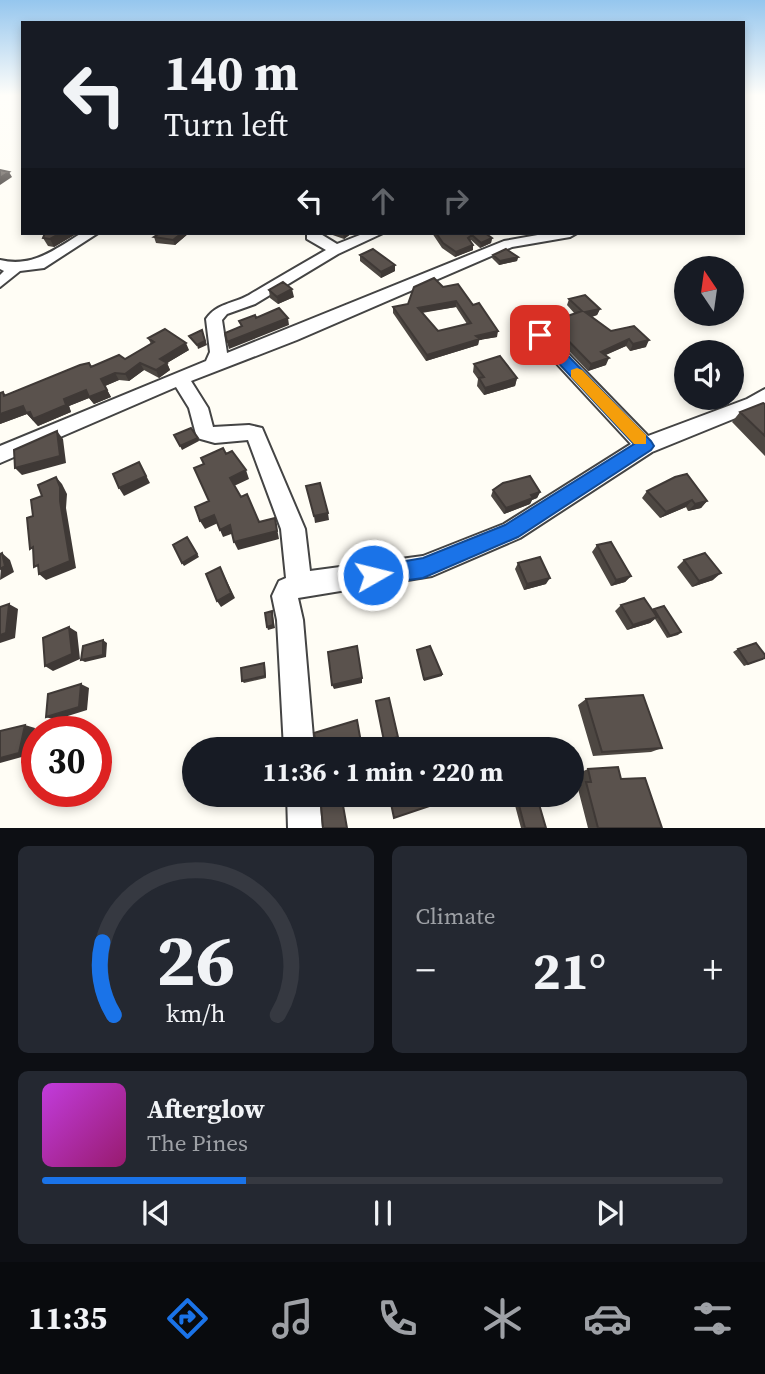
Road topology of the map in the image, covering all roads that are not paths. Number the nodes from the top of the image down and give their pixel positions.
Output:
1 (88, 235) edge
2 (313, 235) edge
3 (371, 235) edge
4 (498, 235) edge
5 (559, 235) edge
6 (509, 244) junction
7 (333, 251) junction
8 (7, 266) edge
9 (0, 283) edge
10 (540, 335) dead end
11 (212, 365) junction
12 (181, 380) junction
13 (765, 397) edge
14 (645, 446) junction
15 (0, 455) edge
16 (299, 585) junction
17 (298, 737) edge
18 (304, 807) edge
19 (305, 828) edge

1 - 8 street
2 - 7 street
3 - 7 street
4 - 6 street
5 - 6 street
6 - 11 street
7 - 11 street
8 - 9 street
10 - 14 street
11 - 12 street
12 - 15 street
12 - 16 street
13 - 14 street
14 - 16 street
16 - 17 street
18 - 19 street

